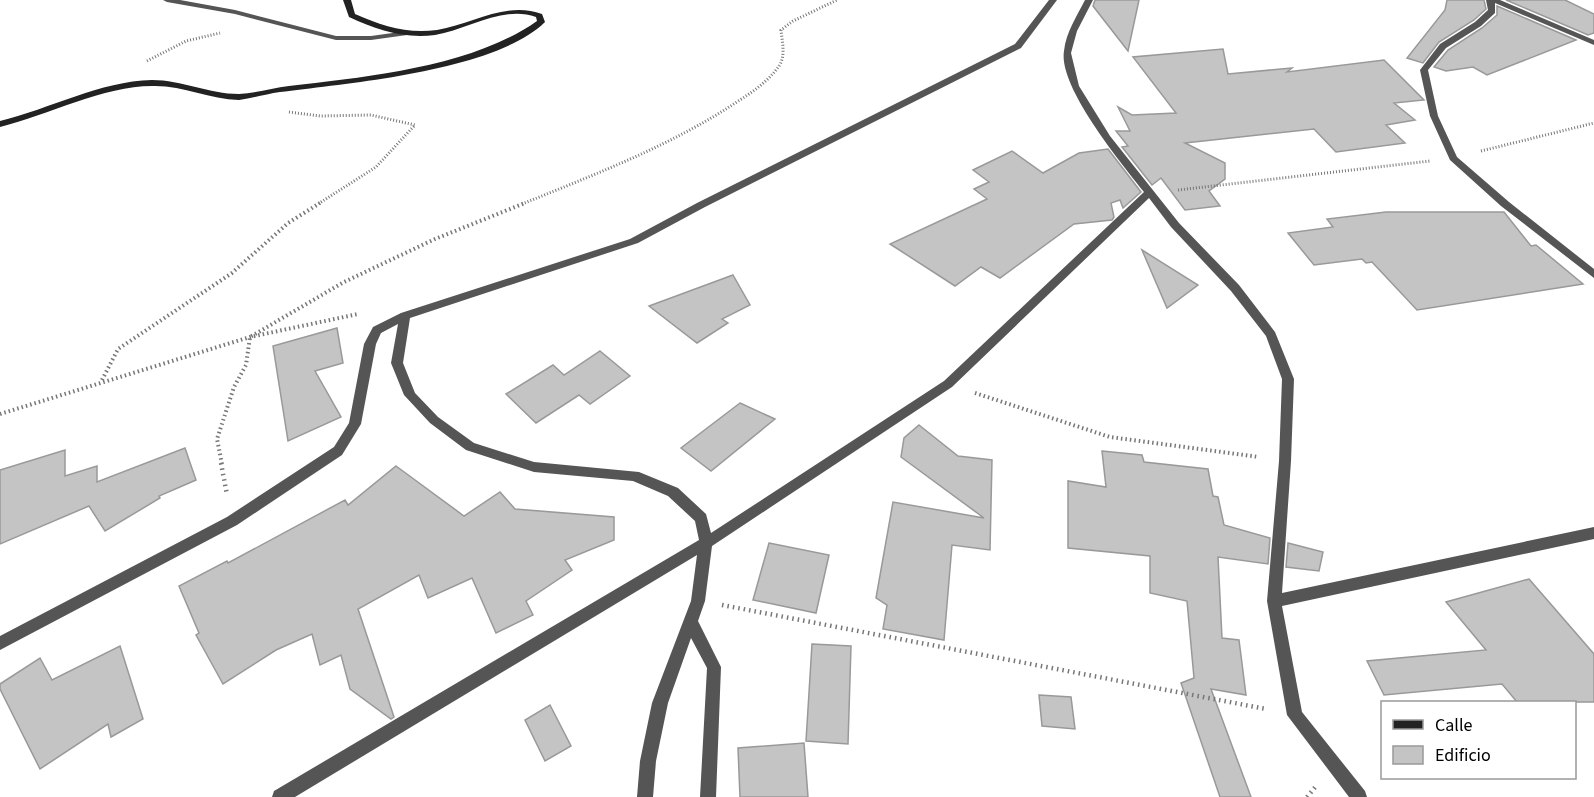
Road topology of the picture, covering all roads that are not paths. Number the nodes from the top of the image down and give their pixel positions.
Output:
1 (167, 0) edge
2 (347, 0) edge
3 (1053, 0) edge
4 (1089, 0) edge
5 (1491, 0) edge
6 (407, 33) junction
7 (1594, 43) edge
8 (0, 124) edge
9 (1149, 193) junction
10 (1594, 274) edge
11 (405, 316) junction
12 (1594, 533) edge
13 (706, 543) junction
14 (1274, 601) junction
15 (690, 621) junction
16 (0, 643) edge
17 (280, 797) edge
18 (645, 797) edge
19 (708, 797) edge
20 (1359, 797) edge

1 - 6 street
2 - 6 main road
3 - 11 street
4 - 9 street
5 - 7 street
5 - 10 street
6 - 8 main road
9 - 13 street
9 - 14 street
11 - 13 street
11 - 16 street
12 - 14 street
13 - 15 street
13 - 17 street
14 - 20 street
15 - 18 street
15 - 19 street

